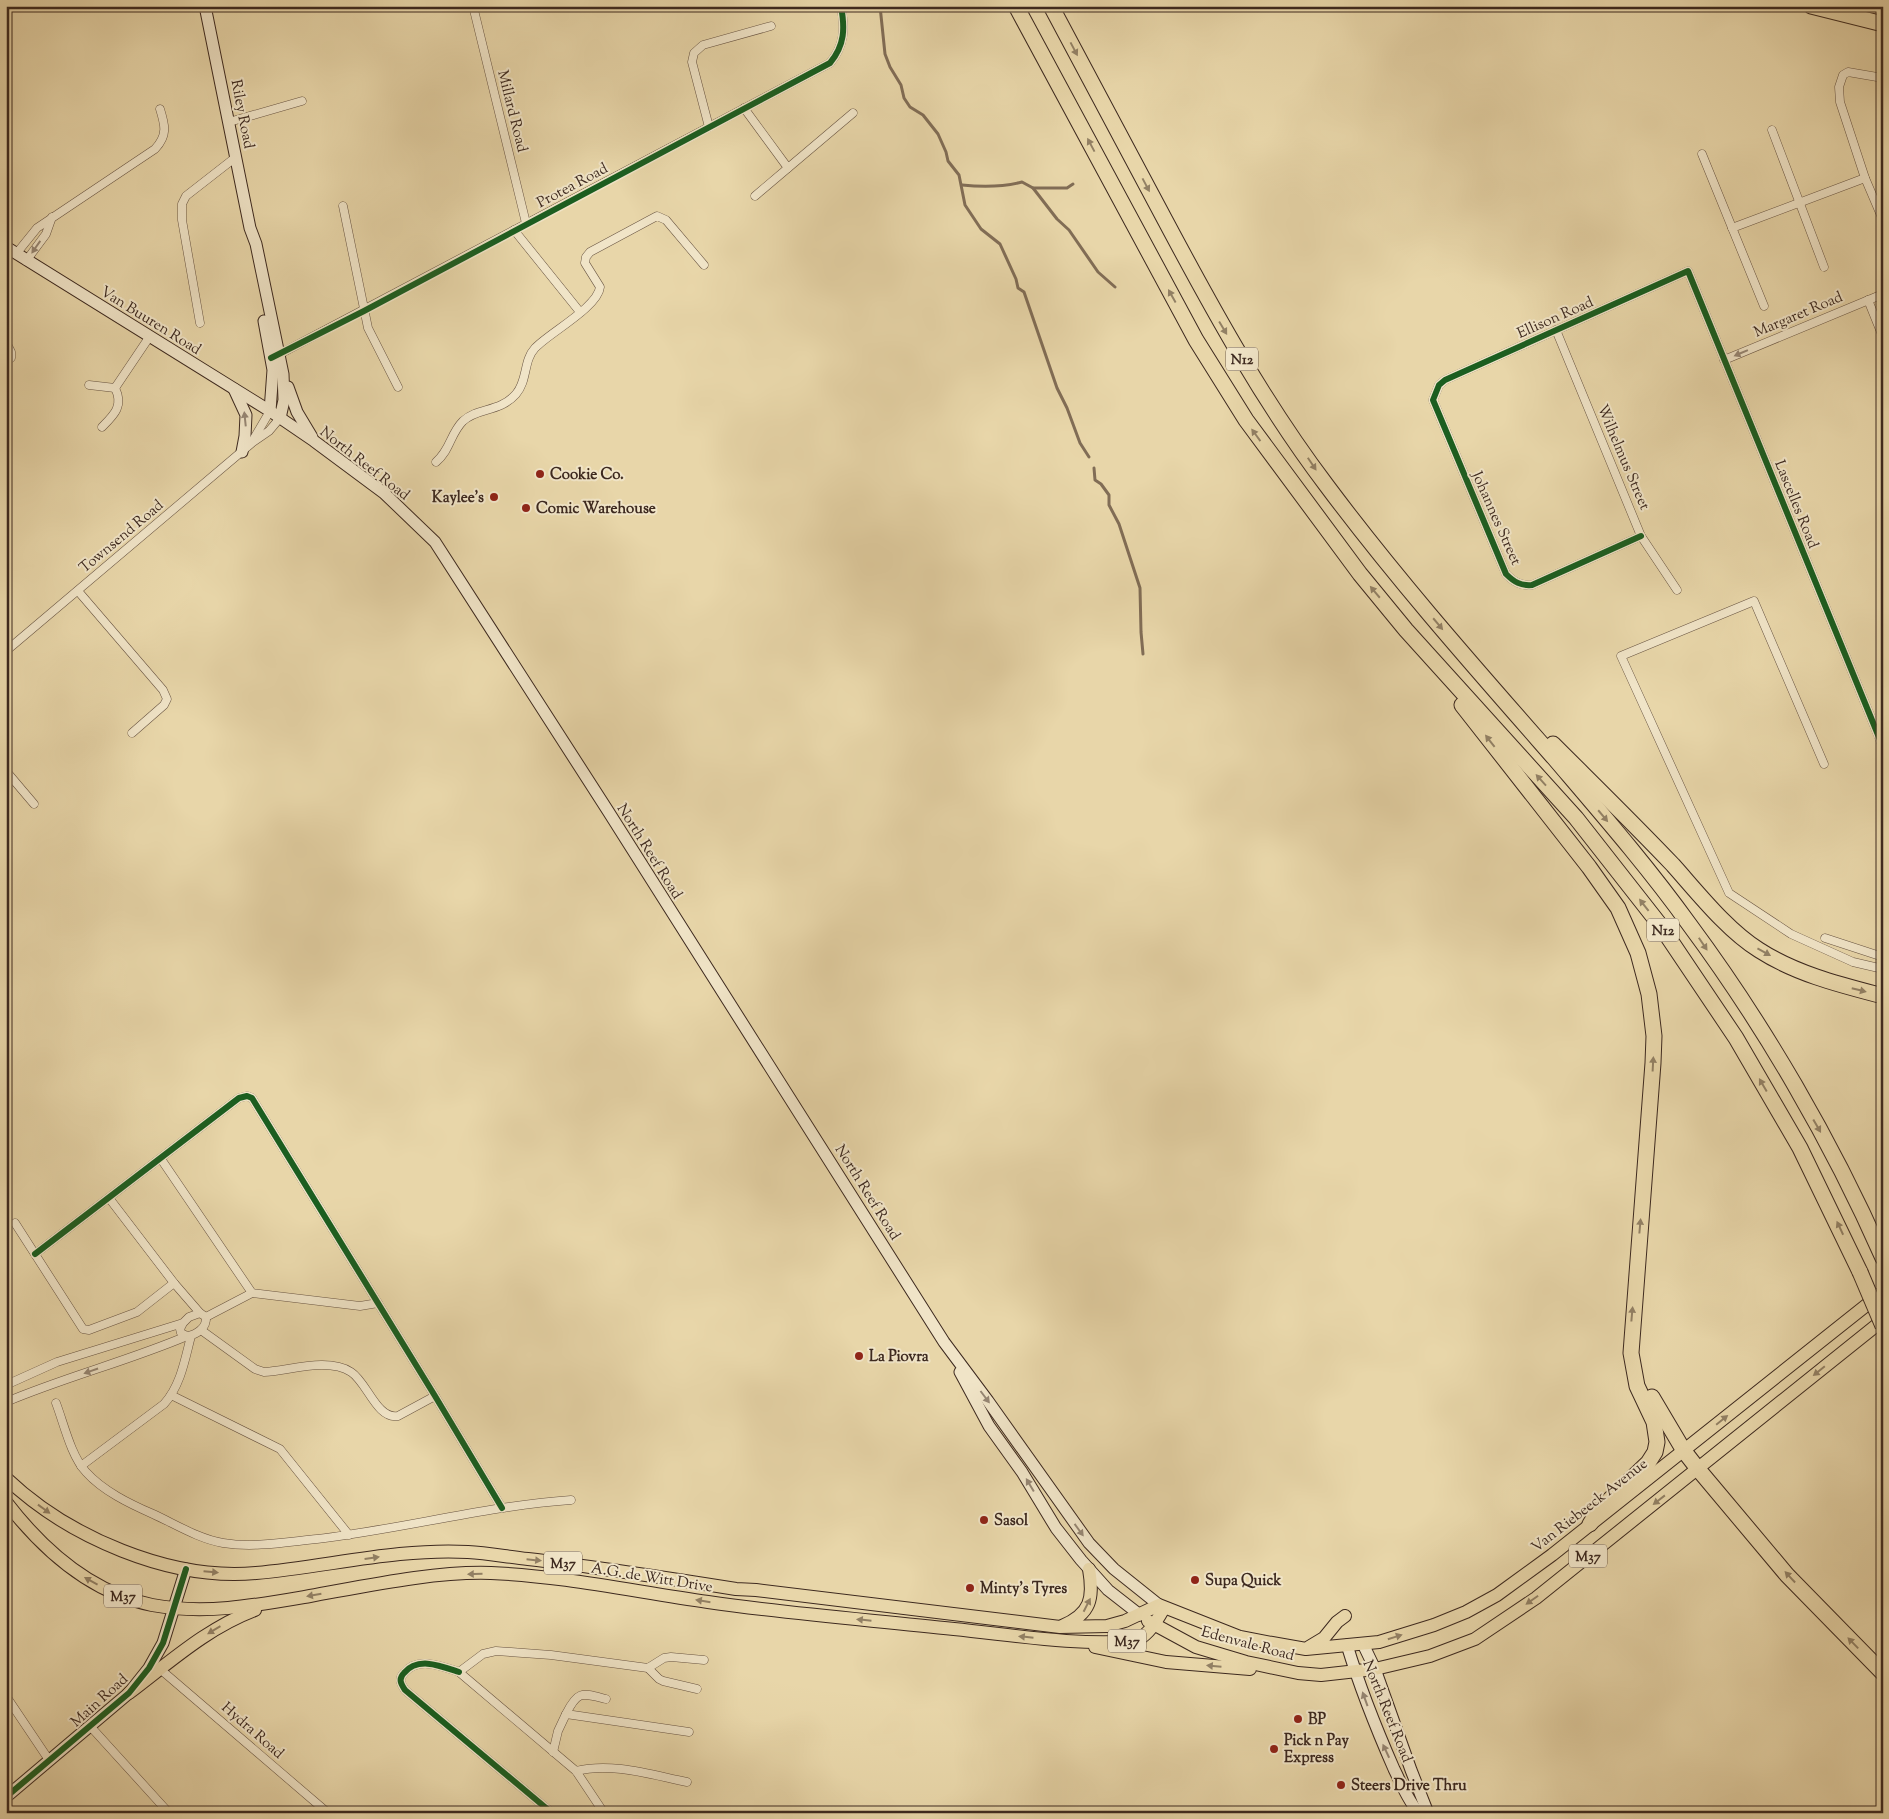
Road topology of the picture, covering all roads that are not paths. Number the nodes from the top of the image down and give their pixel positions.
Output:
1 (205, 6) edge
2 (472, 6) edge
3 (841, 6) edge
4 (1016, 6) edge
5 (1051, 6) edge
6 (1811, 6) edge
7 (1883, 24) edge
8 (771, 26) dead end
9 (1883, 78) edge
10 (302, 101) dead end
11 (160, 108) dead end
12 (744, 108) junction
13 (853, 113) dead end
14 (229, 122) junction
15 (709, 126) junction
16 (1772, 130) dead end
17 (1702, 154) dead end
18 (236, 157) junction
19 (788, 168) junction
20 (1865, 178) junction
21 (755, 196) dead end
22 (1798, 202) junction
23 (343, 206) dead end
24 (52, 217) junction
25 (1883, 220) edge
26 (526, 223) junction
27 (1732, 228) junction
28 (514, 230) junction
29 (11, 251) edge
30 (26, 261) junction
31 (704, 265) dead end
32 (1824, 268) dead end
33 (1688, 271) joint
34 (1883, 294) edge
35 (1868, 300) junction
36 (1764, 306) dead end
37 (364, 311) junction
38 (580, 312) junction
39 (200, 323) dead end
40 (1556, 330) junction
41 (150, 336) junction
42 (1883, 337) edge
43 (6, 342) edge
44 (275, 357) junction
45 (1724, 360) junction
46 (6, 362) edge
47 (282, 374) junction
48 (89, 386) dead end
49 (398, 387) dead end
50 (115, 388) junction
51 (234, 389) junction
52 (1436, 390) joint
53 (270, 410) junction
54 (280, 418) junction
55 (102, 427) dead end
56 (314, 441) junction
57 (252, 442) junction
58 (242, 452) junction
59 (436, 462) dead end
60 (1641, 536) junction
61 (1677, 590) dead end
62 (78, 591) junction
63 (1406, 630) junction
64 (1457, 646) junction
65 (6, 651) edge
66 (132, 733) dead end
67 (1883, 747) edge
68 (1824, 764) dead end
69 (6, 771) edge
70 (34, 804) dead end
71 (1825, 938) dead end
72 (1883, 957) edge
73 (1883, 970) edge
74 (1883, 996) edge
75 (160, 1159) junction
76 (109, 1198) junction
77 (15, 1223) dead end
78 (36, 1254) junction
79 (1882, 1255) edge
80 (174, 1282) junction
81 (1883, 1292) edge
82 (252, 1293) junction
83 (378, 1303) junction
84 (203, 1315) junction
85 (1883, 1320) edge
86 (183, 1324) junction
87 (1883, 1326) edge
88 (201, 1330) junction
89 (189, 1336) junction
90 (131, 1339) junction
91 (946, 1344) junction
92 (1630, 1353) junction
93 (137, 1355) junction
94 (6, 1385) edge
95 (171, 1396) junction
96 (435, 1396) junction
97 (6, 1402) edge
98 (56, 1403) dead end
99 (1684, 1451) junction
100 (81, 1466) junction
101 (1698, 1469) junction
102 (6, 1478) edge
103 (571, 1500) dead end
104 (6, 1502) edge
105 (502, 1508) junction
106 (1590, 1524) junction
107 (349, 1535) junction
108 (556, 1562) junction
109 (599, 1567) junction
110 (186, 1569) junction
111 (1089, 1569) junction
112 (556, 1579) junction
113 (598, 1585) junction
114 (274, 1603) junction
115 (1161, 1606) junction
116 (173, 1608) junction
117 (932, 1612) junction
118 (1140, 1615) junction
119 (1345, 1616) dead end
120 (930, 1626) junction
121 (1154, 1626) junction
122 (1060, 1627) junction
123 (1074, 1642) junction
124 (1272, 1644) joint
125 (1363, 1644) junction
126 (1347, 1645) junction
127 (1306, 1648) junction
128 (704, 1660) dead end
129 (648, 1668) junction
130 (160, 1669) junction
131 (1375, 1669) junction
132 (459, 1672) junction
133 (1355, 1672) junction
134 (1298, 1673) junction
135 (1883, 1673) edge
136 (697, 1689) dead end
137 (129, 1692) junction
138 (6, 1696) edge
139 (606, 1699) dead end
140 (566, 1714) junction
141 (90, 1726) junction
142 (689, 1732) dead end
143 (553, 1752) junction
144 (49, 1760) junction
145 (576, 1771) junction
146 (687, 1782) dead end
147 (6, 1797) edge
148 (169, 1813) edge
149 (328, 1813) edge
150 (552, 1813) edge
151 (604, 1813) edge
152 (1419, 1813) edge
153 (1428, 1813) edge

1 - 14 main road, Riley Road
2 - 26 street, Millard Road
3 - 12 street, Protea Road
63 -> 4 highway, N12
5 -> 64 highway, N12
6 - 7 highway
8 - 15 street
9 - 20 street
10 - 14 street
11 - 24 street
12 - 15 street, Protea Road
12 - 19 street
13 - 19 street
14 - 18 main road, Riley Road
15 - 26 street, Protea Road
16 - 22 street
17 - 27 street
18 - 39 street
18 - 44 main road, Riley Road
19 - 21 street
20 - 22 street
20 - 25 street
22 - 27 street
22 - 32 street
23 - 37 street
24 - 29 street
24 -> 30 street
26 - 28 street, Protea Road
27 - 36 street
28 - 37 street, Protea Road
28 - 38 street
29 - 30 main road, Van Buuren Road
30 - 41 main road, Van Buuren Road
31 - 38 street
33 - 40 street, Ellison Road
33 - 45 street, Lascelles Road
34 - 35 street, Margaret Road
35 - 42 street
35 -> 45 street, Margaret Road
37 - 44 street, Protea Road
37 - 49 street
38 - 59 street
40 - 52 street, Ellison Road
40 - 60 street, Wilhelmus Street
41 - 50 street
41 - 51 main road, Van Buuren Road
43 - 46 street
44 - 47 main road, Riley Road
44 - 53 main road, Riley Road
45 - 67 street, Lascelles Road
47 - 54 main road, Riley Road
47 - 56 main road
48 - 50 street
50 - 55 street
51 - 53 main road, Van Buuren Road
58 -> 51 main road
52 - 60 street, Johannes Street
53 - 54 main road, Van Buuren Road
53 - 57 street, Townsend Road
54 - 56 main road, North Reef Road
54 - 57 street, Townsend Road
56 - 91 main road, North Reef Road
57 - 58 street, Townsend Road
58 - 62 street, Townsend Road
60 - 61 street, Wilhelmus Street
62 - 65 street, Townsend Road
62 - 66 street
87 -> 63 highway, N12, bridge
92 -> 63 highway
64 -> 74 highway
64 -> 79 highway, N12
68 - 73 street
69 - 70 street
71 - 72 street
75 - 76 street
75 - 82 street
75 - 83 street
76 - 78 street
76 - 80 street
77 - 78 street
78 - 80 street
80 - 84 street
99 -> 81 main road, Van Riebeeck Avenue / M37
82 - 83 street
82 - 84 street
83 - 96 street
84 - 86 street
84 - 88 street
85 -> 101 main road, M37
86 - 89 street
86 - 90 street
88 - 89 street
88 - 96 street
89 - 93 street
89 - 95 street
90 - 93 street
90 - 94 street
111 -> 91 main road, North Reef Road
91 -> 115 main road, North Reef Road
92 - 99 highway
92 - 106 highway
93 -> 97 street
95 - 100 street
95 - 107 street
96 - 105 street
98 - 100 street
99 - 101 highway
99 - 106 main road, Van Riebeeck Avenue / M37
100 - 107 street
101 -> 131 main road, M37
135 -> 101 highway
102 -> 110 main road, A.G. de Witt Drive / M37
103 - 105 street
116 -> 104 main road, A.G. de Witt Drive / M37
105 - 107 street
125 -> 106 main road, Van Riebeeck Avenue / M37
108 - 109 main road, A.G. de Witt Drive / M37
110 -> 108 main road, A.G. de Witt Drive / M37
108 - 112 main road
109 - 113 main road
109 - 117 main road, A.G. de Witt Drive / M37
110 - 116 main road, Main Road
111 - 118 main road, North Reef Road
122 -> 111 main road
112 - 113 main road, A.G. de Witt Drive / M37
112 -> 114 main road, A.G. de Witt Drive / M37
120 -> 113 main road, A.G. de Witt Drive / M37
114 - 116 main road, A.G. de Witt Drive / M37
114 -> 130 main road
115 - 118 main road, A.G. de Witt Drive / M37
115 - 121 main road, A.G. de Witt Drive / M37
115 - 124 main road, Edenvale Road / M37
116 - 137 main road, Main Road
117 - 120 main road
117 - 122 main road, A.G. de Witt Drive / M37
118 - 121 main road, Edenvale Road / M37
118 - 122 main road, A.G. de Witt Drive / M37
119 - 127 main road
123 -> 120 main road, A.G. de Witt Drive / M37
121 - 123 main road, A.G. de Witt Drive / M37
121 - 134 main road, Edenvale Road / M37
134 -> 123 main road
124 - 127 main road, Van Riebeeck Avenue / M37
125 - 126 main road, Van Riebeeck Avenue / M37
125 - 131 main road, North Reef Road
126 - 127 main road, Van Riebeeck Avenue / M37
126 - 133 main road, North Reef Road
128 - 129 street
129 - 132 street
129 - 136 street
130 - 137 main road
130 - 149 street, Hydra Road
131 - 133 main road, M37
131 - 153 main road, North Reef Road
132 - 143 street
132 - 150 street
133 - 134 main road, Edenvale Road / M37
152 -> 133 main road, North Reef Road
137 - 141 main road, Main Road
138 - 144 street
139 - 140 street
140 - 142 street
140 - 143 street
141 - 144 main road, Main Road
141 - 148 street
143 - 145 street
144 - 147 main road, Main Road
145 - 146 street
145 - 151 street

